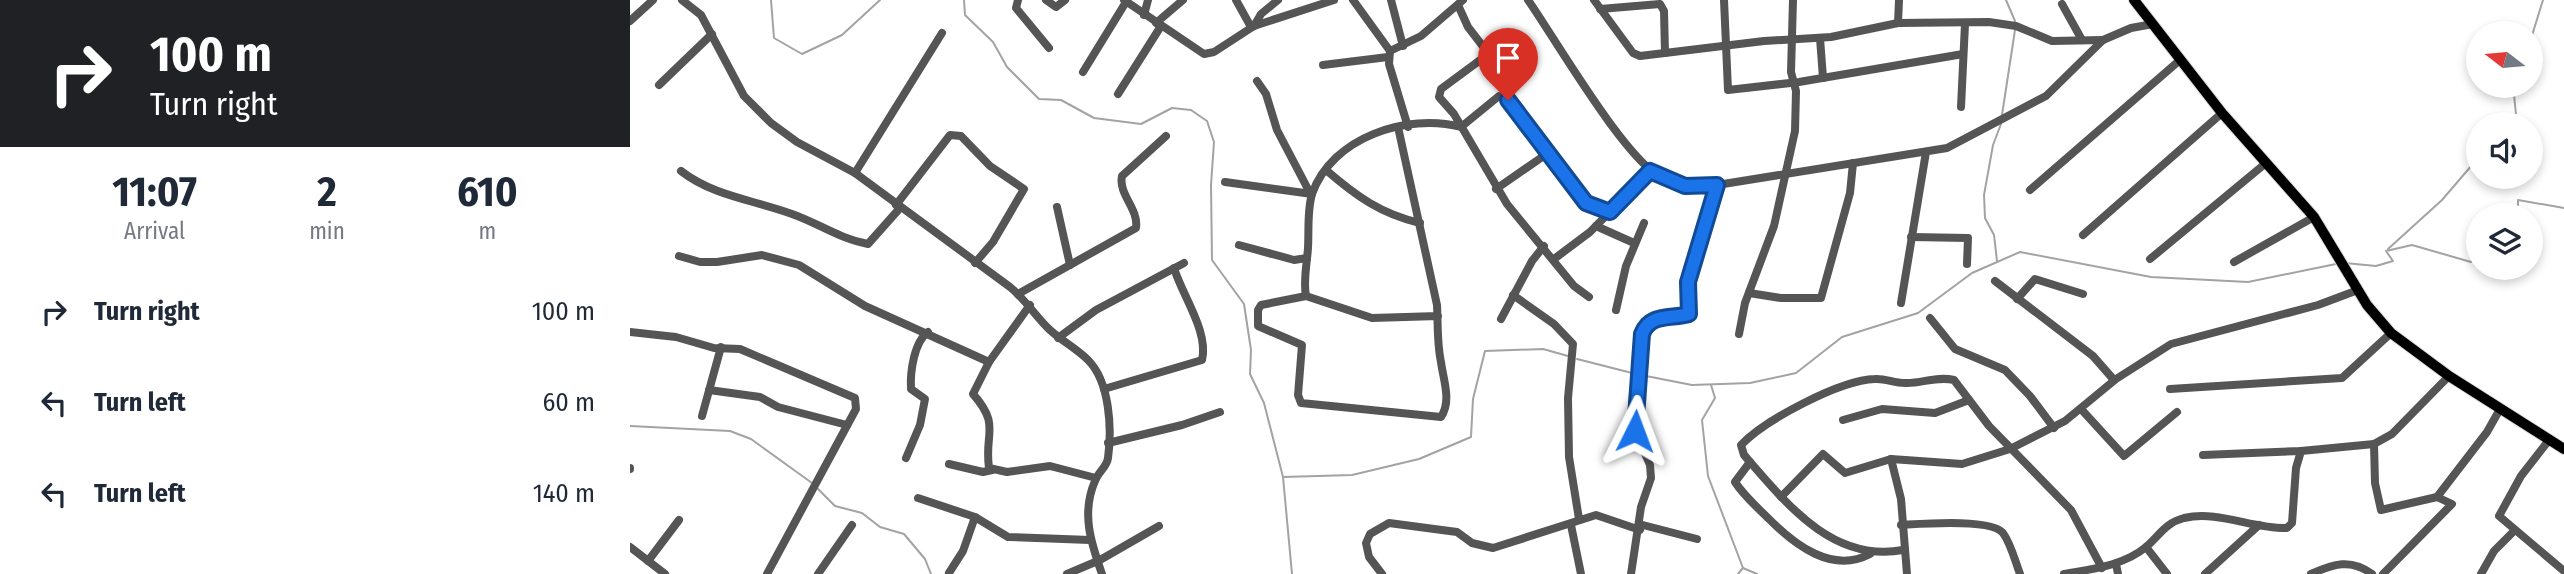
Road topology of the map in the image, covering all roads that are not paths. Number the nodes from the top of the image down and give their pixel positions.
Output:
1 (653, 0) edge
2 (682, 0) edge
3 (1018, 0) edge
4 (1046, 0) edge
5 (1065, 0) edge
6 (1148, 0) edge
7 (1183, 0) edge
8 (1236, 0) edge
9 (1278, 0) edge
10 (1334, 0) edge
11 (1353, 0) edge
12 (1391, 0) edge
13 (1528, 0) edge
14 (1594, 0) edge
15 (1724, 0) edge
16 (1793, 0) edge
17 (1899, 0) edge
18 (2134, 0) edge
19 (1125, 1) edge
20 (1460, 2) edge
21 (2062, 4) dead end
22 (1600, 9) junction
23 (1144, 15) junction
24 (630, 21) edge
25 (1898, 23) junction
26 (1965, 24) junction
27 (2153, 24) junction
28 (1158, 25) junction
29 (1253, 27) junction
30 (942, 33) dead end
31 (712, 34) junction
32 (1819, 38) junction
33 (1792, 39) junction
34 (2082, 40) junction
35 (2102, 40) junction
36 (1404, 46) junction
37 (1049, 48) dead end
38 (1725, 48) junction
39 (1665, 52) junction
40 (1389, 54) junction
41 (1963, 54) junction
42 (1488, 55) junction
43 (2180, 60) junction
44 (1323, 65) dead end
45 (1083, 72) dead end
46 (1505, 75) dead end
47 (1823, 78) junction
48 (1257, 81) dead end
49 (1793, 83) junction
50 (659, 85) dead end
51 (1118, 94) dead end
52 (1961, 107) dead end
53 (2222, 114) junction
54 (1403, 127) junction
55 (1461, 127) junction
56 (1166, 136) dead end
57 (1926, 152) junction
58 (1548, 153) junction
59 (1853, 163) junction
60 (2266, 163) junction
61 (1326, 170) junction
62 (1650, 171) junction
63 (1787, 171) junction
64 (681, 172) dead end
65 (855, 173) junction
66 (1225, 182) dead end
67 (1717, 185) junction
68 (1496, 189) junction
69 (2030, 190) dead end
70 (1311, 194) junction
71 (898, 206) junction
72 (1057, 207) dead end
73 (1610, 212) junction
74 (2314, 216) junction
75 (1420, 223) junction
76 (1644, 223) dead end
77 (1595, 226) junction
78 (2083, 235) dead end
79 (1911, 237) junction
80 (1634, 243) junction
81 (1239, 245) dead end
82 (1544, 246) junction
83 (679, 256) dead end
84 (1307, 258) junction
85 (2150, 258) dead end
86 (1554, 259) junction
87 (2234, 262) dead end
88 (975, 263) junction
89 (1184, 263) dead end
90 (1967, 264) dead end
91 (1070, 265) junction
92 (1174, 268) junction
93 (1995, 281) dead end
94 (2358, 289) junction
95 (1749, 293) junction
96 (1018, 294) junction
97 (2083, 294) dead end
98 (1513, 295) junction
99 (1306, 296) junction
100 (1589, 298) dead end
101 (2017, 299) junction
102 (1901, 303) dead end
103 (1030, 305) junction
104 (1616, 310) dead end
105 (1438, 316) junction
106 (1930, 318) dead end
107 (1500, 319) dead end
108 (630, 332) edge
109 (928, 332) junction
110 (1739, 334) dead end
111 (2391, 334) junction
112 (1058, 338) junction
113 (722, 347) junction
114 (989, 362) junction
115 (2449, 376) junction
116 (2115, 380) junction
117 (2170, 389) dead end
118 (709, 390) junction
119 (1104, 390) junction
120 (1969, 400) junction
121 (2081, 409) junction
122 (2500, 409) junction
123 (1220, 412) dead end
124 (2177, 412) dead end
125 (702, 416) dead end
126 (1843, 420) dead end
127 (847, 425) junction
128 (2054, 428) junction
129 (2549, 440) junction
130 (1108, 443) junction
131 (2374, 444) junction
132 (2010, 449) junction
133 (2564, 449) edge
134 (2301, 451) junction
135 (2203, 455) dead end
136 (906, 458) dead end
137 (1891, 459) junction
138 (1750, 462) junction
139 (949, 464) dead end
140 (992, 470) junction
141 (1096, 478) junction
142 (1781, 497) junction
143 (2437, 497) junction
144 (918, 498) dead end
145 (975, 517) junction
146 (679, 520) dead end
147 (1575, 522) junction
148 (852, 525) dead end
149 (1901, 525) junction
150 (2259, 525) junction
151 (1158, 526) dead end
152 (1640, 527) junction
153 (2515, 530) junction
154 (1697, 539) dead end
155 (1090, 540) junction
156 (630, 547) edge
157 (2146, 547) junction
158 (1903, 550) junction
159 (1870, 554) junction
160 (1098, 560) junction
161 (648, 561) junction
162 (2116, 564) junction
163 (2102, 568) junction
164 (2564, 571) edge
165 (949, 573) edge
166 (665, 574) edge
167 (767, 574) edge
168 (818, 574) edge
169 (1068, 574) edge
170 (1102, 574) edge
171 (1382, 574) edge
172 (1581, 574) edge
173 (1631, 574) edge
174 (1907, 574) edge
175 (2020, 574) edge
176 (2064, 574) edge
177 (2118, 574) edge
178 (2167, 574) edge
179 (2205, 574) edge
180 (2311, 574) edge
181 (2372, 574) edge
182 (2384, 574) edge
183 (2481, 574) edge

1 - 24 street
2 - 31 street
3 - 37 street
4 - 5 street
6 - 23 street
7 - 28 street
8 - 29 street
9 - 29 street
10 - 29 street
11 - 40 street
12 - 36 street
13 - 62 street
14 - 22 street
15 - 38 street
16 - 33 street
17 - 25 street
18 - 27 main road
19 - 23 street
19 - 45 street
20 - 36 street
20 - 42 street
21 - 34 street
22 - 39 street
22 - 39 street
23 - 28 street
25 - 26 street
25 - 32 street
26 - 34 street
26 - 41 street
27 - 35 street
27 - 43 main road
28 - 29 street
28 - 51 street
30 - 65 street
31 - 50 street
31 - 65 street
32 - 33 street
32 - 47 street
33 - 38 street
33 - 49 street
34 - 35 street
35 - 57 street
36 - 40 street
38 - 39 street
38 - 49 street
40 - 44 street
40 - 54 street
41 - 47 street
41 - 52 street
42 - 46 street
42 - 55 street
43 - 53 main road
43 - 69 street
47 - 49 street
48 - 70 street
49 - 63 street
53 - 60 main road
53 - 78 street
54 - 55 street
54 - 61 street
54 - 75 street
55 - 58 street
55 - 68 street
56 - 91 street
57 - 59 street
57 - 79 street
58 - 68 street
58 - 73 street
59 - 63 street
59 - 95 street
60 - 74 main road
60 - 85 street
61 - 70 street
61 - 75 street
62 - 67 street
62 - 73 street
63 - 67 street
63 - 95 street
64 - 71 street
65 - 71 street
66 - 70 street
67 - 152 street
68 - 82 street
70 - 84 street
71 - 88 street
71 - 88 street
72 - 91 street
73 - 77 street
74 - 87 street
74 - 94 main road
75 - 105 street
76 - 80 street
77 - 80 street
77 - 86 street
79 - 90 street
79 - 102 street
80 - 104 street
81 - 84 street
82 - 86 street
82 - 98 street
83 - 109 street
84 - 99 street
86 - 100 street
88 - 96 street
89 - 92 street
91 - 96 street
92 - 112 street
92 - 119 street
93 - 101 street
94 - 111 main road
94 - 116 street
95 - 110 street
96 - 103 street
97 - 101 street
98 - 107 street
98 - 147 street
99 - 105 street
99 - 105 street
101 - 116 street
103 - 112 street
103 - 114 street
106 - 128 street
108 - 113 street
109 - 114 street
109 - 136 street
111 - 115 main road
111 - 117 street
112 - 119 street
113 - 118 street
113 - 127 street
114 - 140 street
115 - 122 main road
115 - 131 street
116 - 121 street
118 - 125 street
118 - 127 street
119 - 130 street
120 - 126 street
120 - 132 street
120 - 138 street
121 - 124 street
121 - 128 street
122 - 129 main road
122 - 143 street
123 - 130 street
127 - 167 street
128 - 132 street
129 - 133 main road
129 - 153 street
130 - 141 street
131 - 134 street
131 - 143 street
132 - 137 street
132 - 163 street
134 - 135 street
134 - 150 street
137 - 142 street
137 - 149 street
138 - 142 street
138 - 159 street
139 - 140 street
140 - 141 street
141 - 155 street
142 - 159 street
143 - 182 street
144 - 145 street
145 - 155 street
145 - 165 street
146 - 161 street
147 - 152 street
147 - 171 street
147 - 172 street
148 - 168 street
149 - 158 street
149 - 175 street
150 - 157 street
150 - 179 street
151 - 160 street
152 - 154 street
152 - 173 street
153 - 164 street
153 - 183 street
155 - 160 street
156 - 161 street
157 - 162 street
157 - 178 street
158 - 159 street
158 - 174 street
160 - 169 street
160 - 170 street
161 - 166 street
162 - 163 street
162 - 177 street
163 - 176 street
180 - 181 street

